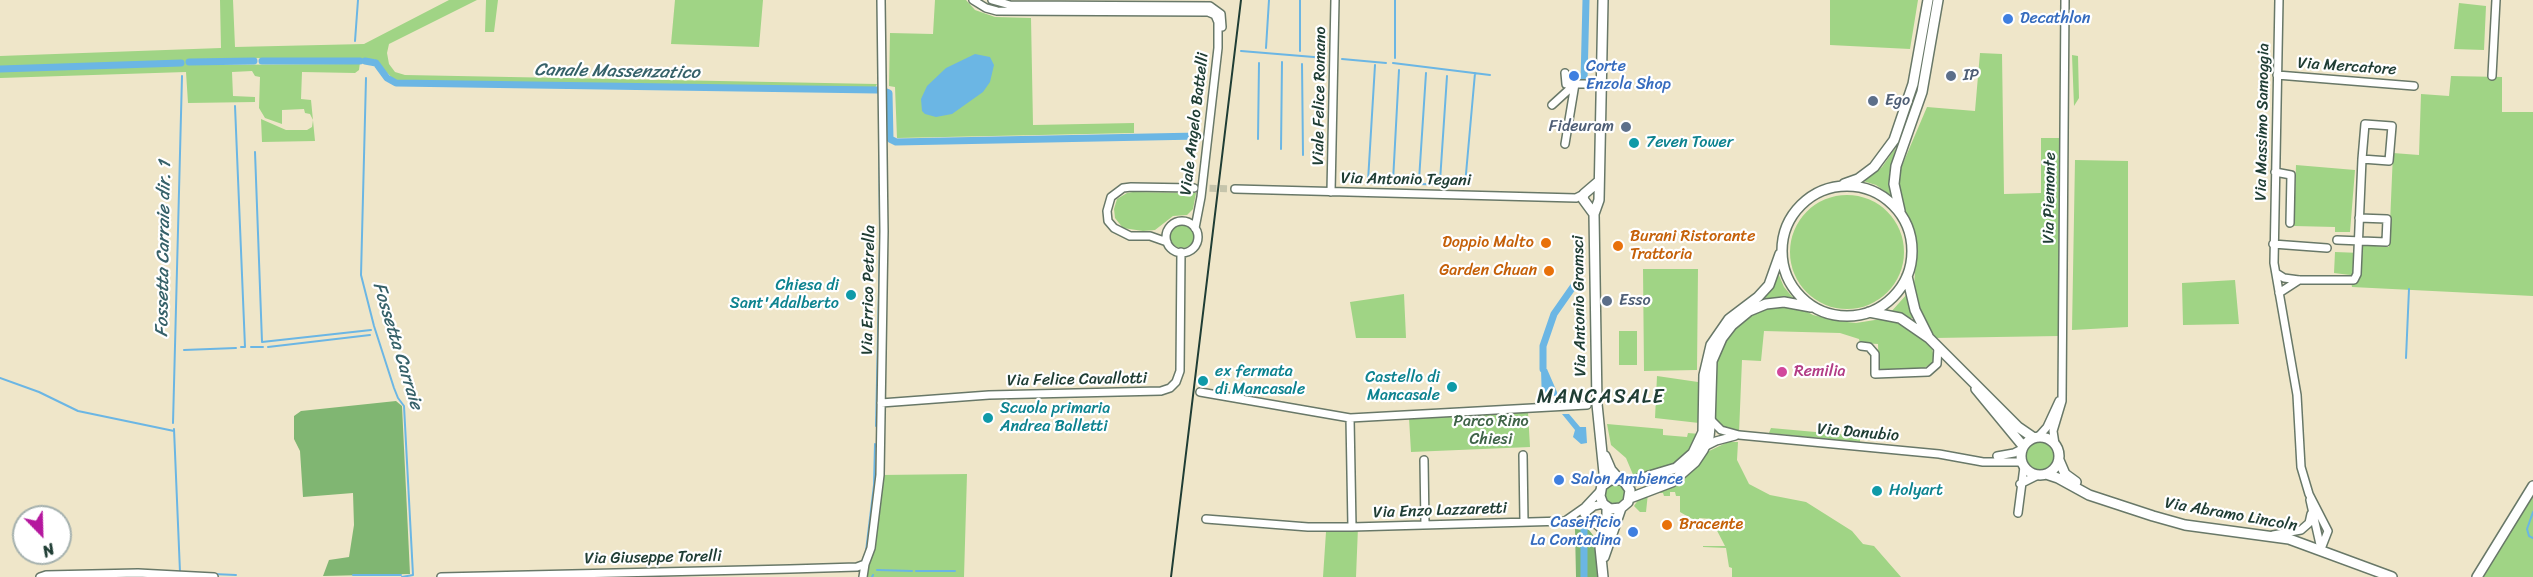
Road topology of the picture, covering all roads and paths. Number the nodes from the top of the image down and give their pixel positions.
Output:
1 (881, 0) edge
2 (973, 0) edge
3 (992, 0) edge
4 (1335, 0) edge
5 (1603, 0) edge
6 (1928, 0) edge
7 (1938, 0) edge
8 (2065, 0) edge
9 (2279, 0) edge
10 (2496, 0) edge
11 (1218, 44) junction
12 (1565, 73) dead end
13 (2277, 75) junction
14 (2492, 76) dead end
15 (1575, 84) junction
16 (1602, 84) junction
17 (2414, 86) dead end
18 (1552, 105) dead end
19 (1565, 144) dead end
20 (2362, 159) junction
21 (2275, 172) junction
22 (1836, 187) junction
23 (1194, 188) tunnel mouth
24 (1235, 189) tunnel mouth
25 (1331, 192) junction
26 (1588, 201) junction
27 (1198, 207) junction
28 (1900, 214) junction
29 (2359, 218) junction
30 (1185, 221) junction
31 (2290, 223) dead end
32 (1195, 228) junction
33 (1168, 229) junction
34 (1150, 236) junction
35 (2337, 240) dead end
36 (2358, 241) junction
37 (1167, 242) junction
38 (2273, 244) junction
39 (1782, 246) junction
40 (2327, 248) dead end
41 (1181, 252) junction
42 (2276, 273) junction
43 (1907, 275) junction
44 (2299, 280) junction
45 (2279, 293) junction
46 (1816, 308) junction
47 (1869, 312) junction
48 (1929, 338) junction
49 (1861, 346) dead end
50 (1938, 347) junction
51 (1973, 384) junction
52 (1200, 392) dead end
53 (2061, 396) junction
54 (880, 403) junction
55 (1587, 405) dead end
56 (1350, 418) junction
57 (1711, 420) junction
58 (1600, 433) junction
59 (1738, 435) junction
60 (2036, 437) junction
61 (2055, 444) junction
62 (1704, 447) junction
63 (2023, 448) junction
64 (1523, 455) dead end
65 (1424, 460) dead end
66 (1974, 460) junction
67 (2059, 460) junction
68 (2023, 464) junction
69 (2042, 475) junction
70 (1622, 481) junction
71 (2020, 484) junction
72 (2533, 486) edge
73 (1601, 488) junction
74 (2309, 494) junction
75 (2098, 497) junction
76 (1630, 498) junction
77 (1605, 506) junction
78 (1621, 508) junction
79 (2311, 509) junction
80 (2018, 513) dead end
81 (1206, 519) dead end
82 (1565, 521) junction
83 (1524, 522) junction
84 (1425, 525) junction
85 (1352, 527) junction
86 (1603, 531) junction
87 (2273, 535) junction
88 (2325, 551) junction
89 (1602, 562) junction
90 (865, 564) junction
91 (40, 577) edge
92 (214, 577) edge
93 (441, 577) edge
94 (863, 577) edge
95 (1603, 577) edge
96 (2391, 577) edge
97 (2477, 577) edge

1 - 54 street, Via Errico Petrella
2 - 11 street, Viale Angelo Battelli
3 - 11 street, Viale Angelo Battelli
4 - 25 street, Viale Felice Romano
5 - 16 street
6 - 22 street
7 - 28 street
8 - 53 street, Via Piemonte
9 - 13 street, Via Massimo Samoggia
10 - 14 street
11 - 27 street, Viale Angelo Battelli
12 - 15 street
13 - 17 street, Via Mercatore
13 - 21 street, Via Massimo Samoggia
15 - 16 street
15 - 18 street
15 - 19 street
16 - 26 street
20 - 20 street
20 - 29 street
21 - 31 street
21 - 38 street, Via Massimo Samoggia
22 - 28 street
22 - 39 street
23 - 34 street
24 - 25 street, Via Antonio Tegani
25 - 26 street, Via Antonio Tegani
26 - 58 street, Via Antonio Gramsci
27 - 30 street, Viale Angelo Battelli
27 - 32 street, Viale Angelo Battelli
28 - 43 street
29 - 36 street
29 - 36 street
30 - 32 street
30 - 33 street, Viale Angelo Battelli
32 - 41 street, Viale Angelo Battelli
33 - 34 street
33 - 37 street
34 - 37 street
35 - 36 street
36 - 44 street
37 - 41 street
38 - 40 street
38 - 42 street, Via Massimo Samoggia
39 - 46 street
39 - 70 street
41 - 54 street, Via Felice Cavallotti
42 - 44 street
42 - 45 street, Via Massimo Samoggia
43 - 47 street
43 - 48 street
44 - 45 street
45 - 74 street, Via Massimo Samoggia
46 - 47 street
46 - 57 street
47 - 48 street
48 - 50 street
49 - 50 street
50 - 51 street
51 - 60 street
51 - 63 street
52 - 56 street
53 - 60 street, Via Piemonte
53 - 61 street, Via Piemonte
54 - 90 street, Via Errico Petrella
55 - 56 street
56 - 85 street, Via Enzo Lazzaretti
57 - 59 street, Via Danubio
57 - 62 street
58 - 70 street, Via Antonio Gramsci
58 - 73 street, Via Antonio Gramsci
59 - 62 street, Via Danubio
59 - 66 street, Via Danubio
60 - 61 street
60 - 63 street
61 - 67 street
62 - 76 street
63 - 66 street, Via Danubio
63 - 68 street
64 - 83 street
65 - 84 street
66 - 68 street, Via Danubio
67 - 69 street
67 - 75 street, Via Abramo Lincoln
68 - 69 street
68 - 71 street
69 - 71 street
69 - 75 street, Via Abramo Lincoln
70 - 73 street
70 - 76 street
71 - 80 street
72 - 97 street
73 - 77 street
73 - 82 street
74 - 79 street, Via Massimo Samoggia
74 - 88 street, Via Massimo Samoggia
75 - 87 street, Via Abramo Lincoln
76 - 78 street
77 - 78 street
77 - 82 street, Via Enzo Lazzaretti
77 - 86 street
78 - 89 street
79 - 87 street
79 - 88 street, Via Massimo Samoggia
81 - 85 street
82 - 83 street, Via Enzo Lazzaretti
82 - 86 street, Via Enzo Lazzaretti
83 - 84 street, Via Enzo Lazzaretti
84 - 85 street, Via Enzo Lazzaretti
86 - 89 street
87 - 88 street, Via Abramo Lincoln
88 - 96 street, Via Abramo Lincoln
89 - 95 street
90 - 93 street, Via Giuseppe Torelli
90 - 94 street, Via Errico Petrella
91 - 92 street

